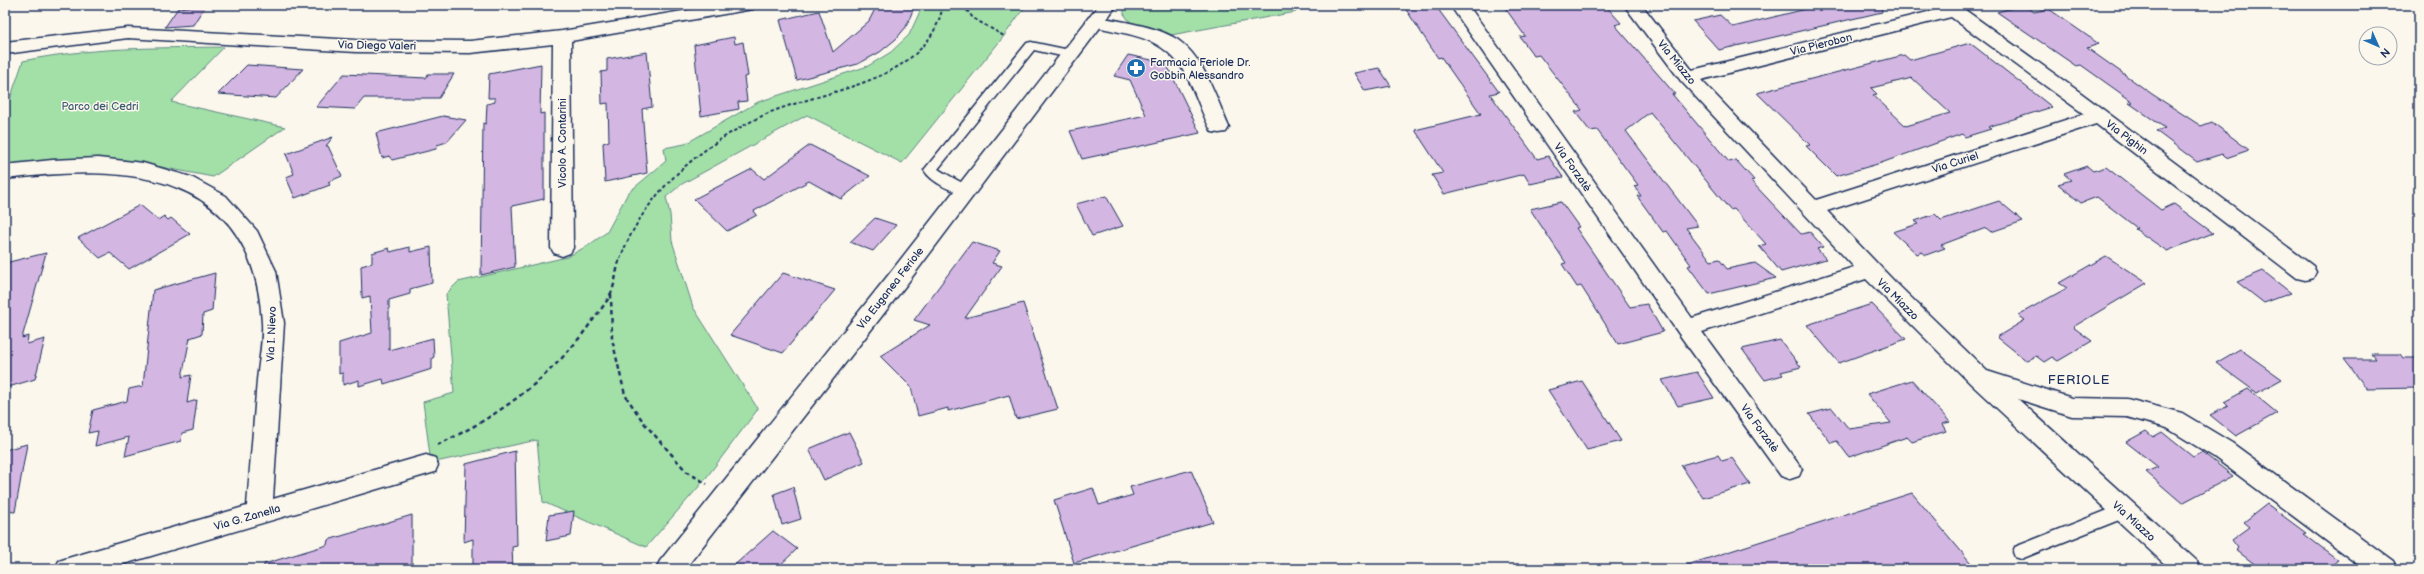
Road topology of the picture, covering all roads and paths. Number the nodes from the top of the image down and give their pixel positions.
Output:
1 (747, 5) edge
2 (943, 5) edge
3 (963, 5) edge
4 (1459, 5) edge
5 (1633, 5) edge
6 (1951, 8) edge
7 (1101, 13) edge
8 (1004, 36) dead end
9 (562, 37) junction
10 (5, 48) edge
11 (1070, 54) junction
12 (1688, 77) junction
13 (2099, 116) junction
14 (1219, 127) dead end
15 (5, 172) edge
16 (966, 189) junction
17 (1811, 208) junction
18 (562, 248) dead end
19 (1870, 270) junction
20 (2305, 272) dead end
21 (611, 292) junction
22 (1687, 328) junction
23 (1980, 378) junction
24 (2061, 404) junction
25 (2042, 436) junction
26 (426, 465) joint
27 (1790, 469) dead end
28 (708, 485) dead end
29 (2123, 511) junction
30 (259, 514) junction
31 (2022, 552) dead end
32 (68, 569) edge
33 (669, 569) edge
34 (2188, 569) edge
35 (2384, 569) edge

1 - 9 street, Via Diego Valeri
2 - 21 path
3 - 8 path
4 - 22 street, Via Forzatè
5 - 12 street, Via Miazzo
6 - 12 street, Via Pierobon
6 - 13 street, Via Pighin
7 - 11 street, Via Euganea Feriole
7 - 14 street
9 - 10 street, Via Diego Valeri
9 - 18 street, Vicolo A. Contarini
11 - 16 street, Via Euganea Feriole
11 - 16 lane
12 - 17 street, Via Miazzo
13 - 17 street, Via Curiel
13 - 20 street, Via Pighin
15 - 30 street, Via I. Nievo
16 - 33 street, Via Euganea Feriole
17 - 19 street, Via Miazzo
19 - 22 street
19 - 23 street, Via Miazzo
21 - 26 path
21 - 28 path
22 - 27 street, Via Forzatè
23 - 24 street
23 - 25 street, Via Miazzo
24 - 25 street
24 - 35 street
25 - 29 street, Via Miazzo
26 - 30 street, Via G. Zanella
29 - 31 lane
29 - 34 street, Via Miazzo
30 - 32 street, Via G. Zanella

